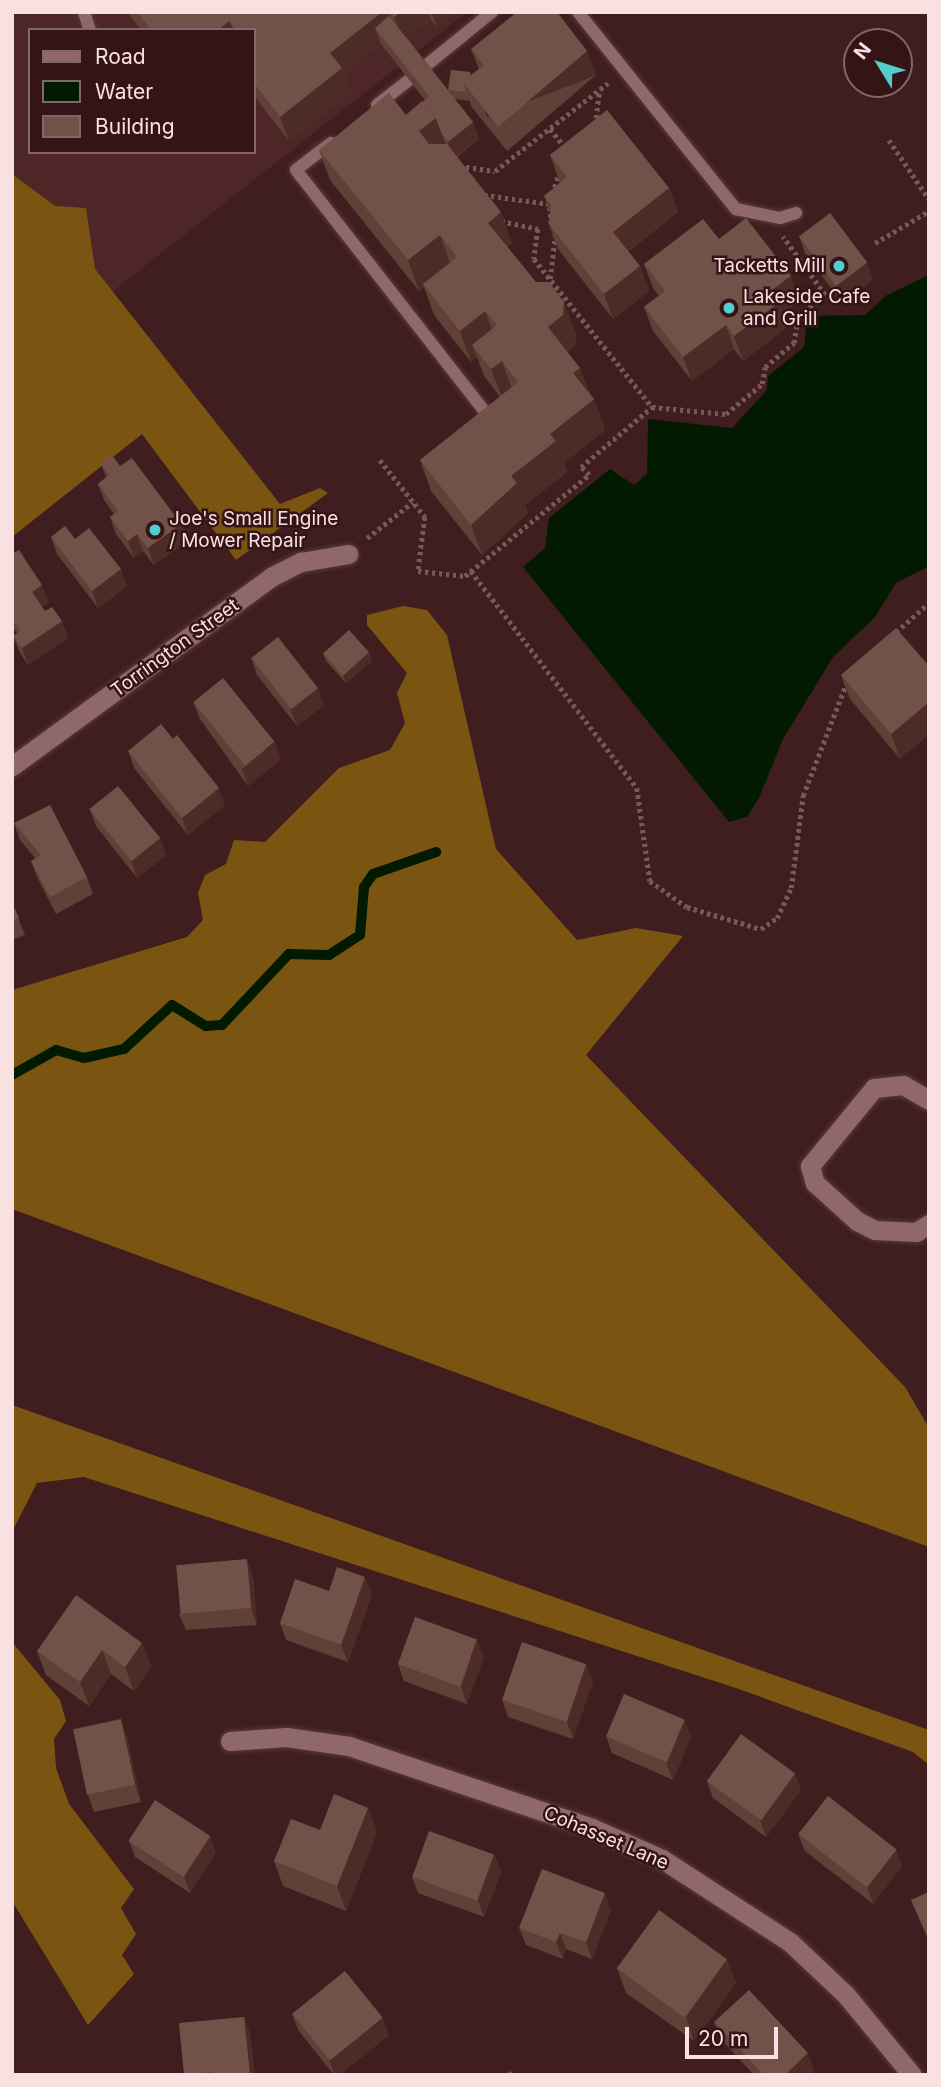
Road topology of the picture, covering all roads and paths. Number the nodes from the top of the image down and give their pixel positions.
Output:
1 (492, 12) edge
2 (578, 12) edge
3 (423, 68) edge
4 (624, 71) junction
5 (408, 80) edge
6 (599, 90) junction
7 (368, 113) edge
8 (347, 129) edge
9 (550, 129) junction
10 (594, 132) edge
11 (889, 140) dead end
12 (569, 151) edge
13 (457, 165) junction
14 (565, 167) edge
15 (446, 170) edge
16 (465, 175) edge
17 (472, 184) edge
18 (480, 194) junction
19 (929, 199) edge
20 (488, 204) edge
21 (551, 204) junction
22 (929, 212) edge
23 (796, 213) dead end
24 (496, 214) edge
25 (769, 217) junction
26 (876, 243) dead end
27 (550, 279) junction
28 (565, 298) junction
29 (556, 305) edge
30 (652, 407) junction
31 (496, 425) edge
32 (380, 460) dead end
33 (413, 502) junction
34 (348, 554) joint
35 (471, 572) junction
36 (929, 603) edge
37 (890, 641) edge
38 (853, 676) edge
39 (12, 766) edge
40 (929, 1100) edge
41 (929, 1224) edge
42 (230, 1741) dead end
43 (912, 2075) edge

1 - 3 lane
2 - 4 lane
4 - 6 path
4 - 25 lane
5 - 7 lane
6 - 9 path
6 - 10 path
8 - 31 lane
9 - 12 path
9 - 13 path
11 - 19 path
13 - 15 path
13 - 16 path
14 - 21 path
17 - 18 path
18 - 20 path
18 - 21 path
21 - 27 path
22 - 26 path
23 - 25 lane
24 - 27 path
25 - 30 path
27 - 28 path
28 - 29 path
28 - 30 path
30 - 35 path
32 - 33 path
33 - 34 path
33 - 35 path
34 - 39 street, Torrington Street
35 - 38 path
36 - 37 path
40 - 41 street
42 - 43 street, Cohasset Lane

